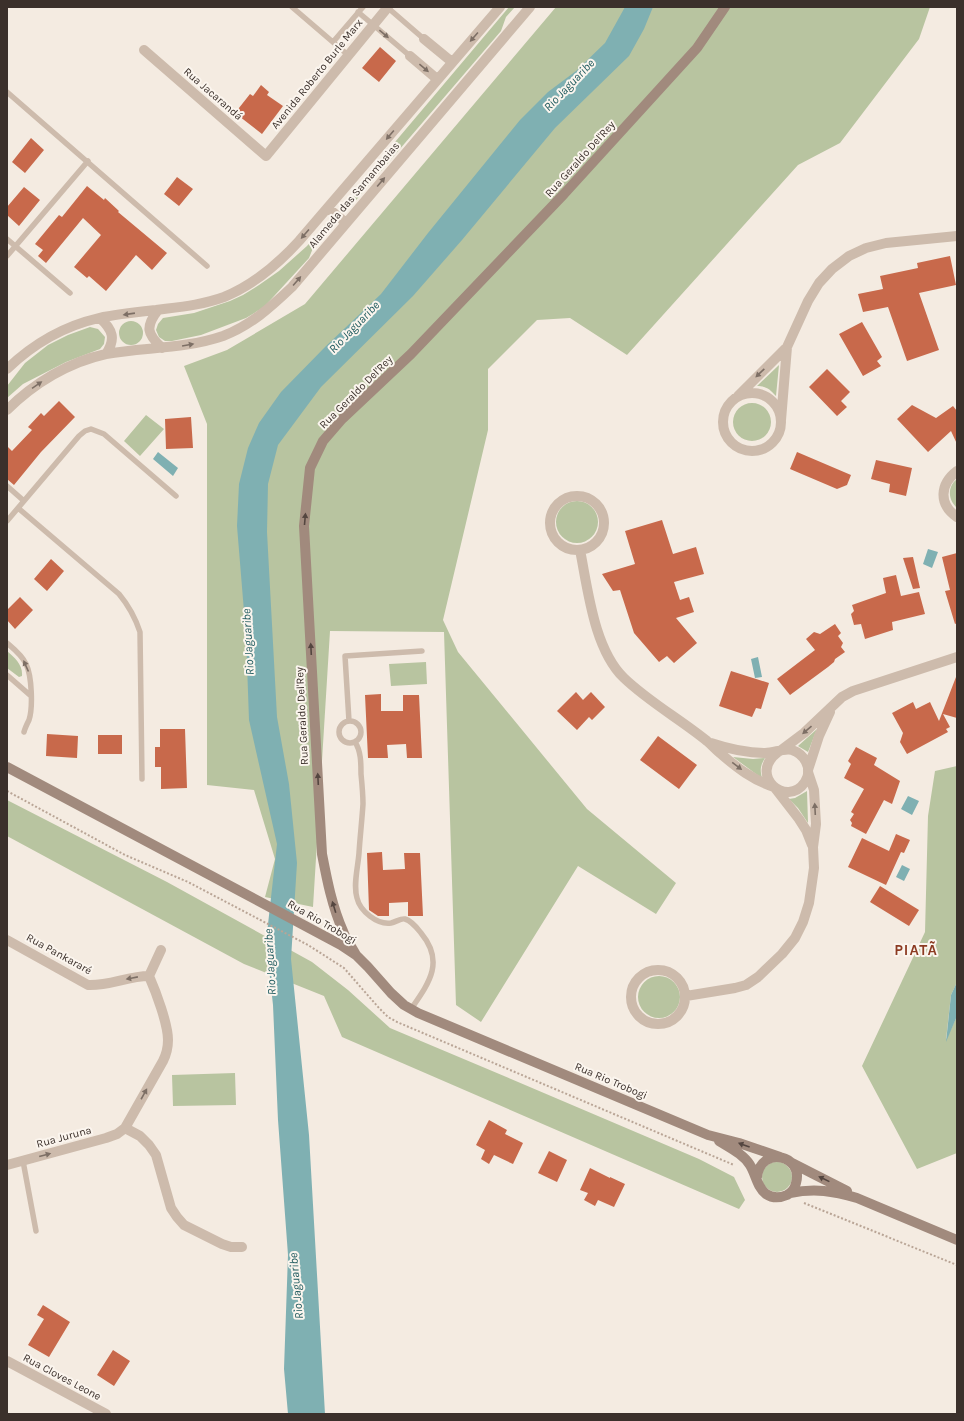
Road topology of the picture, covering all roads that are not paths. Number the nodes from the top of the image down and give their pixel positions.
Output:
1 (292, 7) edge
2 (363, 7) edge
3 (388, 7) edge
4 (500, 7) edge
5 (530, 7) edge
6 (725, 7) edge
7 (358, 12) junction
8 (373, 25) junction
9 (424, 39) joint
10 (333, 42) junction
11 (144, 50) dead end
12 (348, 55) junction
13 (410, 56) joint
14 (452, 62) junction
15 (437, 79) junction
16 (7, 92) edge
17 (266, 156) joint
18 (88, 161) junction
19 (328, 208) junction
20 (346, 223) junction
21 (957, 236) edge
22 (7, 239) edge
23 (15, 246) junction
24 (7, 256) edge
25 (207, 266) dead end
26 (70, 293) dead end
27 (158, 310) junction
28 (100, 318) junction
29 (788, 347) junction
30 (162, 348) junction
31 (106, 354) junction
32 (7, 369) edge
33 (733, 400) junction
34 (7, 410) edge
35 (781, 420) junction
36 (957, 471) edge
37 (7, 486) edge
38 (176, 496) dead end
39 (24, 501) junction
40 (18, 508) junction
41 (7, 511) edge
42 (12, 515) junction
43 (957, 516) edge
44 (7, 522) edge
45 (580, 550) junction
46 (7, 643) edge
47 (422, 651) dead end
48 (957, 657) edge
49 (7, 675) edge
50 (31, 696) junction
51 (833, 706) junction
52 (349, 721) junction
53 (24, 732) dead end
54 (708, 741) junction
55 (355, 742) junction
56 (779, 752) junction
57 (7, 767) edge
58 (808, 771) junction
59 (142, 779) dead end
60 (775, 788) junction
61 (813, 847) junction
62 (7, 940) edge
63 (161, 950) dead end
64 (356, 955) junction
65 (149, 976) junction
66 (686, 996) junction
67 (411, 1009) junction
68 (125, 1128) junction
69 (708, 1135) junction
70 (780, 1157) junction
71 (23, 1160) junction
72 (791, 1162) junction
73 (7, 1165) edge
74 (757, 1178) junction
75 (788, 1194) junction
76 (857, 1198) junction
77 (36, 1231) dead end
78 (957, 1240) edge
79 (242, 1247) dead end
80 (7, 1361) edge
81 (106, 1414) edge

1 - 10 lane
2 - 7 lane
3 - 8 street, Avenida Roberto Burle Marx
3 - 9 lane
4 -> 14 street, Alameda das Samambaias
20 -> 5 street, Alameda das Samambaias
64 -> 6 main road, Rua Geraldo Del'Rey
7 - 8 lane
7 - 10 lane
8 - 12 street, Avenida Roberto Burle Marx
8 -> 13 lane
9 - 14 street
10 - 12 lane
11 - 17 street, Rua Jacarandá
12 - 17 street, Avenida Roberto Burle Marx
13 -> 15 street
14 - 15 street, Alameda das Samambaias
15 -> 19 street, Alameda das Samambaias
16 - 18 lane
18 - 23 lane
18 - 25 lane
19 - 20 street
19 -> 27 street, Alameda das Samambaias
30 -> 20 street, Alameda das Samambaias
21 - 29 street
22 - 23 lane
23 - 24 lane
23 - 26 lane
27 -> 28 street, Alameda das Samambaias
27 - 30 street
28 - 31 street
28 - 32 street, Alameda das Samambaias
29 -> 33 street
29 - 35 street
30 - 31 street, Alameda das Samambaias
34 -> 31 street, Alameda das Samambaias
33 - 35 street
33 - 35 street
36 - 43 street
37 - 39 lane
38 - 39 lane
39 - 40 lane
40 - 42 lane
40 - 59 lane
41 - 42 lane
42 - 44 lane
45 - 45 street
45 - 54 street
50 -> 46 lane
47 - 52 lane
48 - 51 street
49 - 50 lane
50 - 53 lane
51 -> 56 street
51 - 58 street
52 - 55 lane
52 - 55 lane
54 - 56 street
54 -> 60 street
55 - 67 lane
56 - 58 street
56 - 60 street
57 - 64 main road, Rua Rio Trobogi
58 - 60 street
61 -> 58 street
60 - 61 street
61 - 66 street
65 -> 62 street, Rua Pankararé
63 - 65 street
64 - 67 main road, Rua Rio Trobogi
68 -> 65 street
66 - 66 street
67 - 69 main road, Rua Rio Trobogi
71 -> 68 street, Rua Juruna
68 - 79 street
70 -> 69 main road, Rua Rio Trobogi
69 - 74 main road, Rua Rio Trobogi
70 - 72 main road
70 - 74 main road
71 - 73 street, Rua Juruna
71 - 77 lane
72 - 75 main road
76 -> 72 main road
74 - 75 main road
75 - 76 main road
76 - 78 main road
80 - 81 street, Rua Cloves Leone

